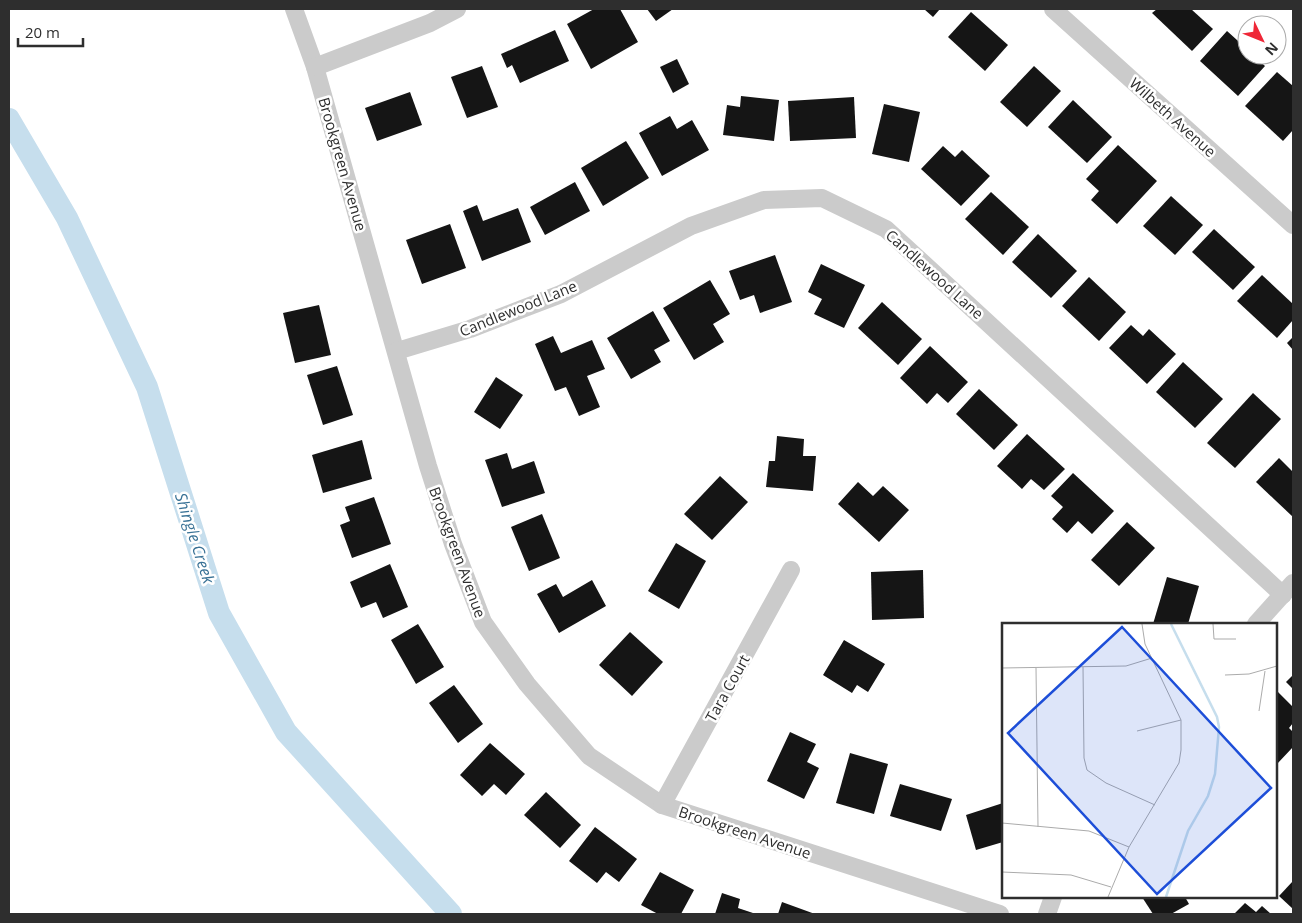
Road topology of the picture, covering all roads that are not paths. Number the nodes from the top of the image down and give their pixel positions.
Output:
1 (294, 9) edge
2 (457, 9) edge
3 (1053, 9) edge
4 (315, 67) junction
5 (1293, 225) edge
6 (397, 351) junction
7 (791, 570) dead end
8 (1288, 589) edge
9 (1257, 623) edge
10 (662, 805) junction
11 (1053, 898) edge
12 (1000, 914) edge
13 (1047, 914) edge

1 - 4 street, Brookgreen Avenue
2 - 4 street
3 - 5 street, Wilbeth Avenue
4 - 6 street, Brookgreen Avenue
6 - 8 street, Candlewood Lane
6 - 10 street, Brookgreen Avenue
7 - 10 street, Tara Court
8 - 9 street
10 - 12 street, Brookgreen Avenue
11 - 13 street

